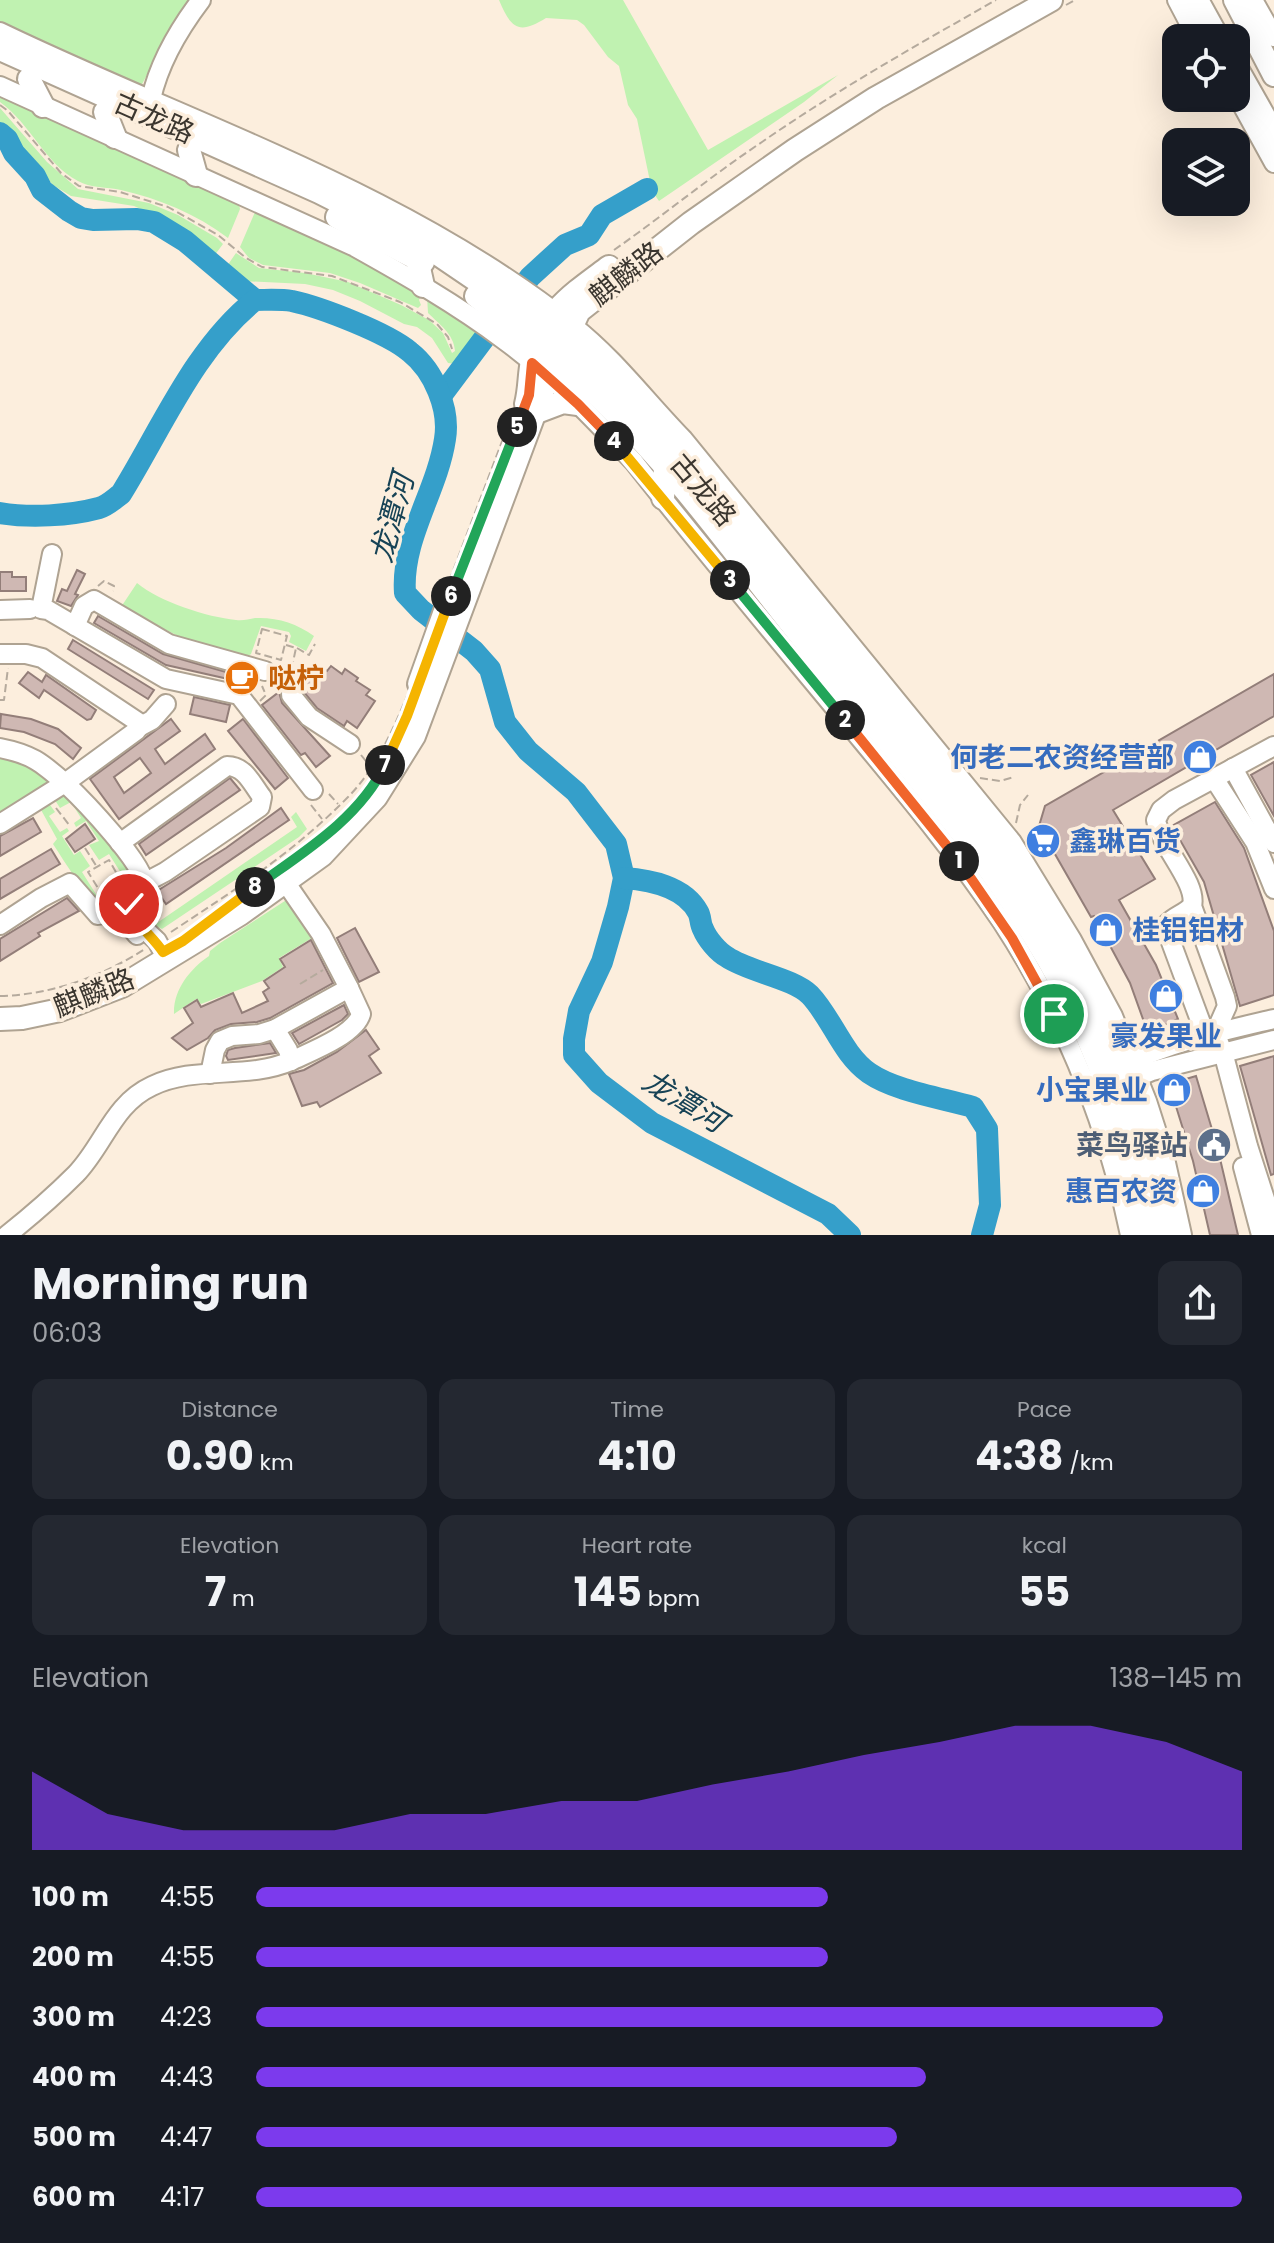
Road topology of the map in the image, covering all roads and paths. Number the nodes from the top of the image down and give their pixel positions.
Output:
1 (201, 0) edge
2 (996, 0) edge
3 (1023, 0) edge
4 (1075, 0) edge
5 (1177, 0) edge
6 (1197, 0) edge
7 (1235, 0) edge
8 (1253, 0) edge
9 (1056, 4) edge
10 (1190, 24) edge
11 (1210, 24) edge
12 (0, 32) edge
13 (1274, 37) edge
14 (0, 49) edge
15 (49, 63) junction
16 (0, 65) edge
17 (1274, 75) edge
18 (29, 79) junction
19 (0, 86) edge
20 (1250, 92) edge
21 (151, 99) junction
22 (0, 105) edge
23 (43, 106) junction
24 (105, 112) junction
25 (1246, 112) edge
26 (1274, 134) edge
27 (115, 137) junction
28 (189, 150) junction
29 (1274, 163) edge
30 (196, 175) junction
31 (396, 221) junction
32 (345, 232) junction
33 (609, 253) dead end
34 (417, 259) junction
35 (423, 286) junction
36 (506, 310) junction
37 (550, 343) junction
38 (452, 349) dead end
39 (578, 404) junction
40 (525, 409) junction
41 (681, 462) junction
42 (663, 498) junction
43 (724, 539) junction
44 (52, 554) dead end
45 (719, 566) junction
46 (456, 589) junction
47 (776, 605) junction
48 (30, 609) dead end
49 (0, 610) edge
50 (75, 626) junction
51 (774, 632) junction
52 (315, 644) dead end
53 (285, 645) junction
54 (296, 648) junction
55 (5, 654) edge
56 (435, 661) junction
57 (274, 669) junction
58 (409, 690) dead end
59 (0, 700) edge
60 (166, 704) dead end
61 (139, 727) junction
62 (885, 739) junction
63 (350, 744) dead end
64 (1274, 746) edge
65 (0, 748) edge
66 (882, 764) junction
67 (1233, 768) junction
68 (976, 777) dead end
69 (1014, 777) dead end
70 (1215, 780) junction
71 (65, 783) junction
72 (313, 790) dead end
73 (45, 796) junction
74 (0, 824) edge
75 (70, 826) dead end
76 (949, 834) junction
77 (120, 843) junction
78 (1274, 843) edge
79 (85, 848) dead end
80 (97, 867) junction
81 (146, 882) junction
82 (286, 883) junction
83 (1274, 889) edge
84 (129, 904) junction
85 (1192, 906) junction
86 (112, 913) junction
87 (0, 925) edge
88 (156, 949) junction
89 (337, 964) junction
90 (300, 984) dead end
91 (349, 988) junction
92 (0, 996) edge
93 (0, 1006) edge
94 (1073, 1006) junction
95 (0, 1019) edge
96 (1274, 1019) edge
97 (275, 1029) junction
98 (1210, 1034) junction
99 (1065, 1036) junction
100 (1274, 1040) edge
101 (1218, 1054) junction
102 (291, 1061) junction
103 (210, 1074) junction
104 (1118, 1077) junction
105 (1108, 1119) junction
106 (1167, 1171) junction
107 (1157, 1196) junction
108 (1274, 1227) edge
109 (7, 1235) edge
110 (1130, 1235) edge
111 (1149, 1235) edge
112 (1165, 1235) edge
113 (1182, 1235) edge
114 (1261, 1235) edge

1 - 21 street
2 - 33 path
3 - 37 main road, 麒麟路
4 - 9 path
5 - 10 street
6 - 11 main road
7 - 17 main road
8 - 13 street
9 - 37 main road, 麒麟路
12 - 15 street
14 - 15 main road, 古龙路
15 - 21 street
15 - 31 main road, 古龙路
16 - 18 main road, 古龙路
18 - 23 main road
18 - 24 main road, 古龙路
19 - 23 street
20 - 26 main road
21 - 31 street
22 - 38 path
23 - 27 street
24 - 27 main road
24 - 28 main road, 古龙路
25 - 29 street
27 - 30 street
28 - 30 main road
28 - 32 main road, 古龙路
30 - 32 street
31 - 36 main road, 古龙路
32 - 34 main road, 古龙路
32 - 35 street
34 - 35 main road
34 - 36 main road, 古龙路
35 - 36 street
36 - 37 main road, 古龙路
36 - 37 street
37 - 39 street
37 - 40 main road, 麒麟路
37 - 41 main road, 古龙路
37 - 41 street
37 - 46 main road, 麒麟路
39 - 40 main road
39 - 42 street
40 - 46 main road, 麒麟路
40 - 46 path
41 - 42 main road
41 - 43 main road, 古龙路
41 - 104 main road, 古龙路
42 - 45 street
43 - 45 main road
43 - 47 main road, 古龙路
44 - 50 street
45 - 51 street
46 - 56 main road, 麒麟路
47 - 51 main road
47 - 62 main road, 古龙路
48 - 49 street
50 - 57 street
50 - 72 street
51 - 66 street
52 - 54 path
53 - 54 path
53 - 57 path
53 - 57 path
54 - 57 path
55 - 59 path
55 - 61 street
56 - 82 main road, 麒麟路
56 - 88 main road, 麒麟路
57 - 63 street
58 - 88 path
60 - 61 street
61 - 71 street
62 - 66 main road
62 - 76 main road, 古龙路
64 - 67 street
65 - 71 street
66 - 76 street
67 - 70 street
67 - 78 street
68 - 69 path
70 - 83 street
70 - 85 street
71 - 73 street
71 - 77 street
73 - 74 street
73 - 75 path
76 - 94 main road, 古龙路
76 - 99 street
77 - 81 street
77 - 81 street
79 - 80 path
80 - 80 path
81 - 84 street
82 - 89 street
82 - 95 main road, 麒麟路
84 - 86 street
84 - 88 street
85 - 98 street
85 - 98 street
86 - 87 street
86 - 88 street
88 - 92 path
88 - 93 main road, 麒麟路
89 - 90 path
89 - 91 street
91 - 97 street
91 - 102 street
94 - 99 main road
94 - 104 main road, 古龙路
96 - 98 street
97 - 102 street
97 - 103 street
98 - 101 street
98 - 104 street
99 - 104 street
100 - 101 street
101 - 104 street
101 - 108 street
101 - 114 street
102 - 103 street
103 - 109 street
104 - 105 main road, 古龙路
104 - 106 street
104 - 107 main road, 古龙路
105 - 110 street
105 - 111 main road, 古龙路
106 - 107 main road
106 - 113 street
107 - 112 main road, 古龙路

